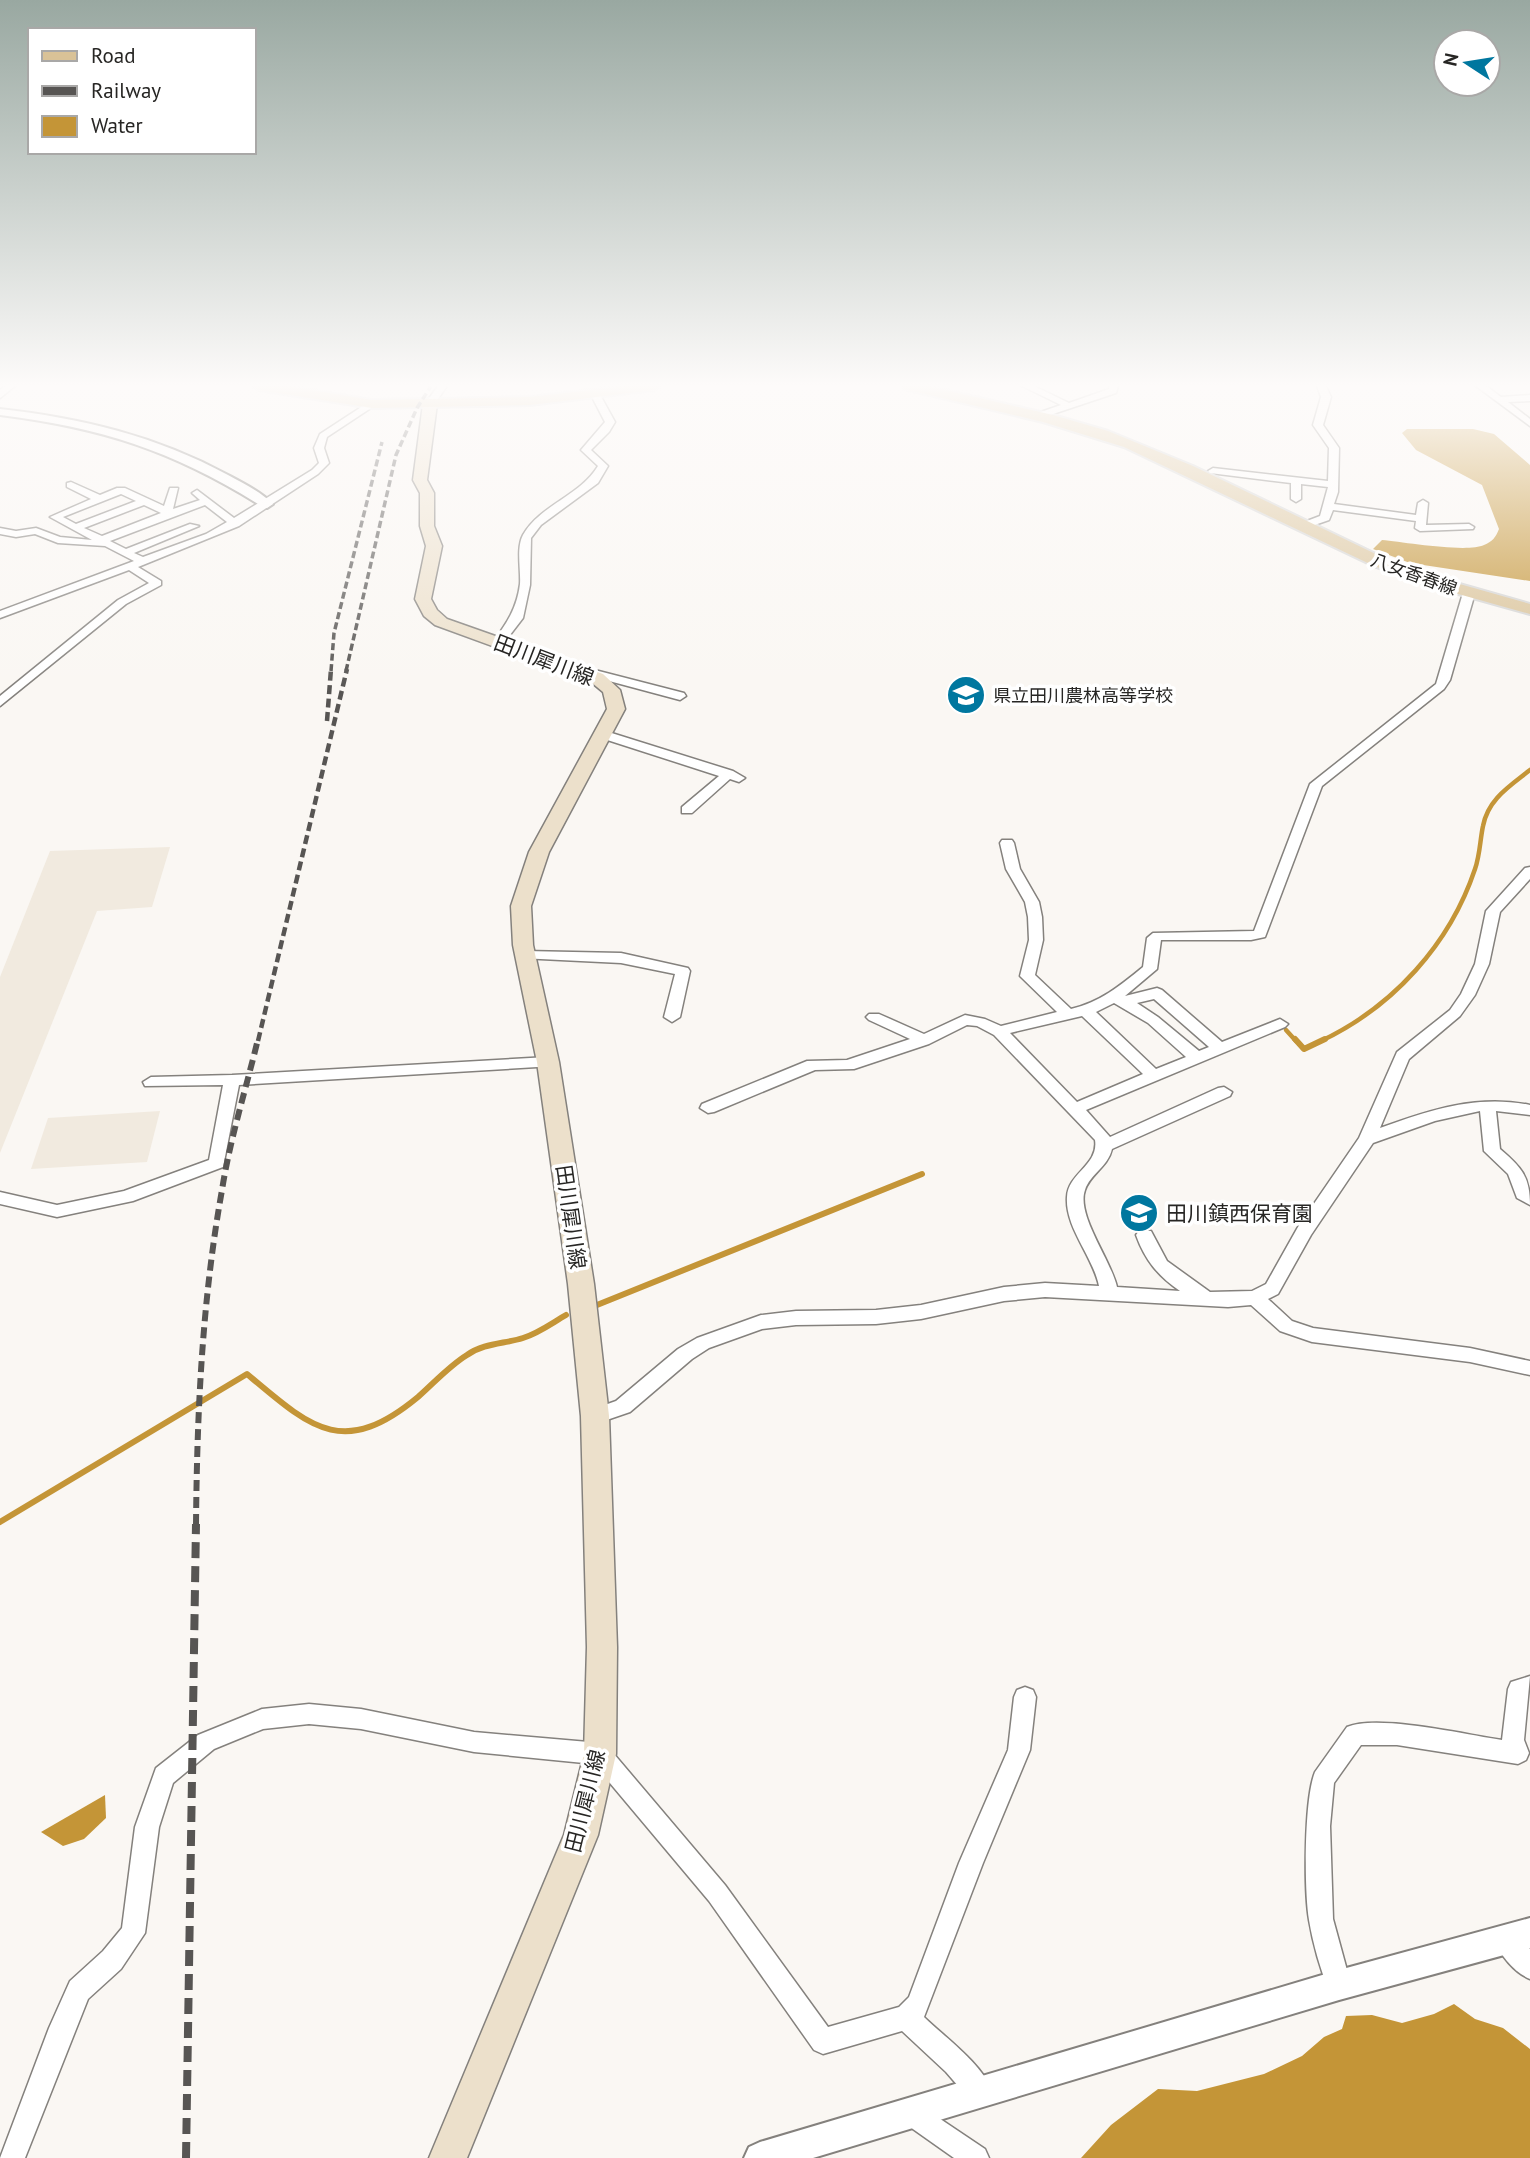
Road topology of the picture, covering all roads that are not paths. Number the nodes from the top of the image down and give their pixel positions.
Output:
1 (75, 487) edge
2 (240, 487) edge
3 (294, 487) edge
4 (423, 487) edge
5 (586, 487) edge
6 (1221, 487) edge
7 (1296, 487) edge
8 (1333, 487) edge
9 (174, 490) dead end
10 (197, 493) dead end
11 (100, 499) junction
12 (1296, 499) dead end
13 (145, 501) junction
14 (207, 501) junction
15 (1423, 503) dead end
16 (267, 505) junction
17 (1329, 506) junction
18 (169, 512) junction
19 (1421, 519) junction
20 (235, 524) junction
21 (194, 526) dead end
22 (1303, 526) junction
23 (77, 527) junction
24 (1469, 527) dead end
25 (0, 531) edge
26 (102, 540) junction
27 (114, 546) junction
28 (127, 552) junction
29 (142, 561) junction
30 (130, 566) junction
31 (1469, 593) junction
32 (1530, 609) edge
33 (0, 615) edge
34 (499, 642) junction
35 (586, 672) junction
36 (680, 696) dead end
37 (0, 702) edge
38 (603, 734) junction
39 (687, 810) dead end
40 (1007, 843) dead end
41 (1530, 872) edge
42 (525, 956) junction
43 (1120, 999) junction
44 (1077, 1013) junction
45 (673, 1017) dead end
46 (873, 1017) dead end
47 (1280, 1024) dead end
48 (999, 1031) junction
49 (924, 1041) junction
50 (1220, 1049) junction
51 (1197, 1058) junction
52 (548, 1062) junction
53 (1154, 1076) junction
54 (232, 1080) junction
55 (151, 1082) dead end
56 (1224, 1092) dead end
57 (1488, 1106) junction
58 (708, 1108) dead end
59 (1074, 1109) junction
60 (1530, 1110) edge
61 (1367, 1139) junction
62 (1105, 1146) junction
63 (0, 1198) edge
64 (1530, 1199) edge
65 (1144, 1235) dead end
66 (1109, 1293) junction
67 (1255, 1298) junction
68 (1207, 1299) junction
69 (1530, 1368) edge
70 (595, 1416) junction
71 (1530, 1686) edge
72 (1025, 1697) dead end
73 (600, 1754) junction
74 (1518, 1936) edge
75 (1530, 1967) edge
76 (1339, 1985) junction
77 (906, 2017) junction
78 (981, 2093) junction
79 (912, 2113) junction
80 (12, 2158) edge
81 (448, 2158) edge
82 (760, 2158) edge
83 (976, 2158) edge

1 - 11 street
2 - 16 street
3 - 16 street
4 - 34 main road, 田川犀川線
5 - 34 street
6 - 22 main road, 八女香春線
7 - 12 street
8 - 17 street
9 - 18 street
10 - 14 street
11 - 13 street
11 - 23 street
13 - 18 street
13 - 23 street
14 - 18 street
14 - 20 street
15 - 19 street
16 - 20 street
17 - 19 street
17 - 22 street
18 - 26 street
19 - 24 street
20 - 29 street
21 - 28 street
22 - 31 main road, 八女香春線
23 - 26 street
25 - 27 street
26 - 27 street
27 - 28 street
28 - 29 street
29 - 30 street
30 - 33 street
30 - 37 street
31 - 32 main road, 八女香春線
31 - 43 street
34 - 35 main road, 田川犀川線
35 - 36 street
35 - 38 main road, 田川犀川線
38 - 39 street
38 - 42 main road, 田川犀川線
40 - 44 street
41 - 61 street
42 - 45 street
42 - 52 main road, 田川犀川線
43 - 44 street
43 - 50 street
43 - 51 street
44 - 48 street
44 - 53 street
46 - 49 street
47 - 50 street
48 - 49 street
48 - 59 street
49 - 58 street
50 - 51 street
51 - 53 street
52 - 54 street
52 - 70 main road, 田川犀川線
53 - 59 street
54 - 55 street
54 - 63 street
56 - 62 street
57 - 60 street
57 - 61 street
57 - 64 street
59 - 62 street
61 - 67 street
62 - 66 street
65 - 68 street
66 - 68 street
66 - 70 street
67 - 68 street
67 - 69 street
70 - 73 main road, 田川犀川線
71 - 76 street
72 - 77 street
73 - 77 street
73 - 80 street
73 - 81 main road, 田川犀川線
74 - 75 street
74 - 76 street
76 - 78 street
77 - 78 street
78 - 79 street
79 - 82 street
79 - 83 street

